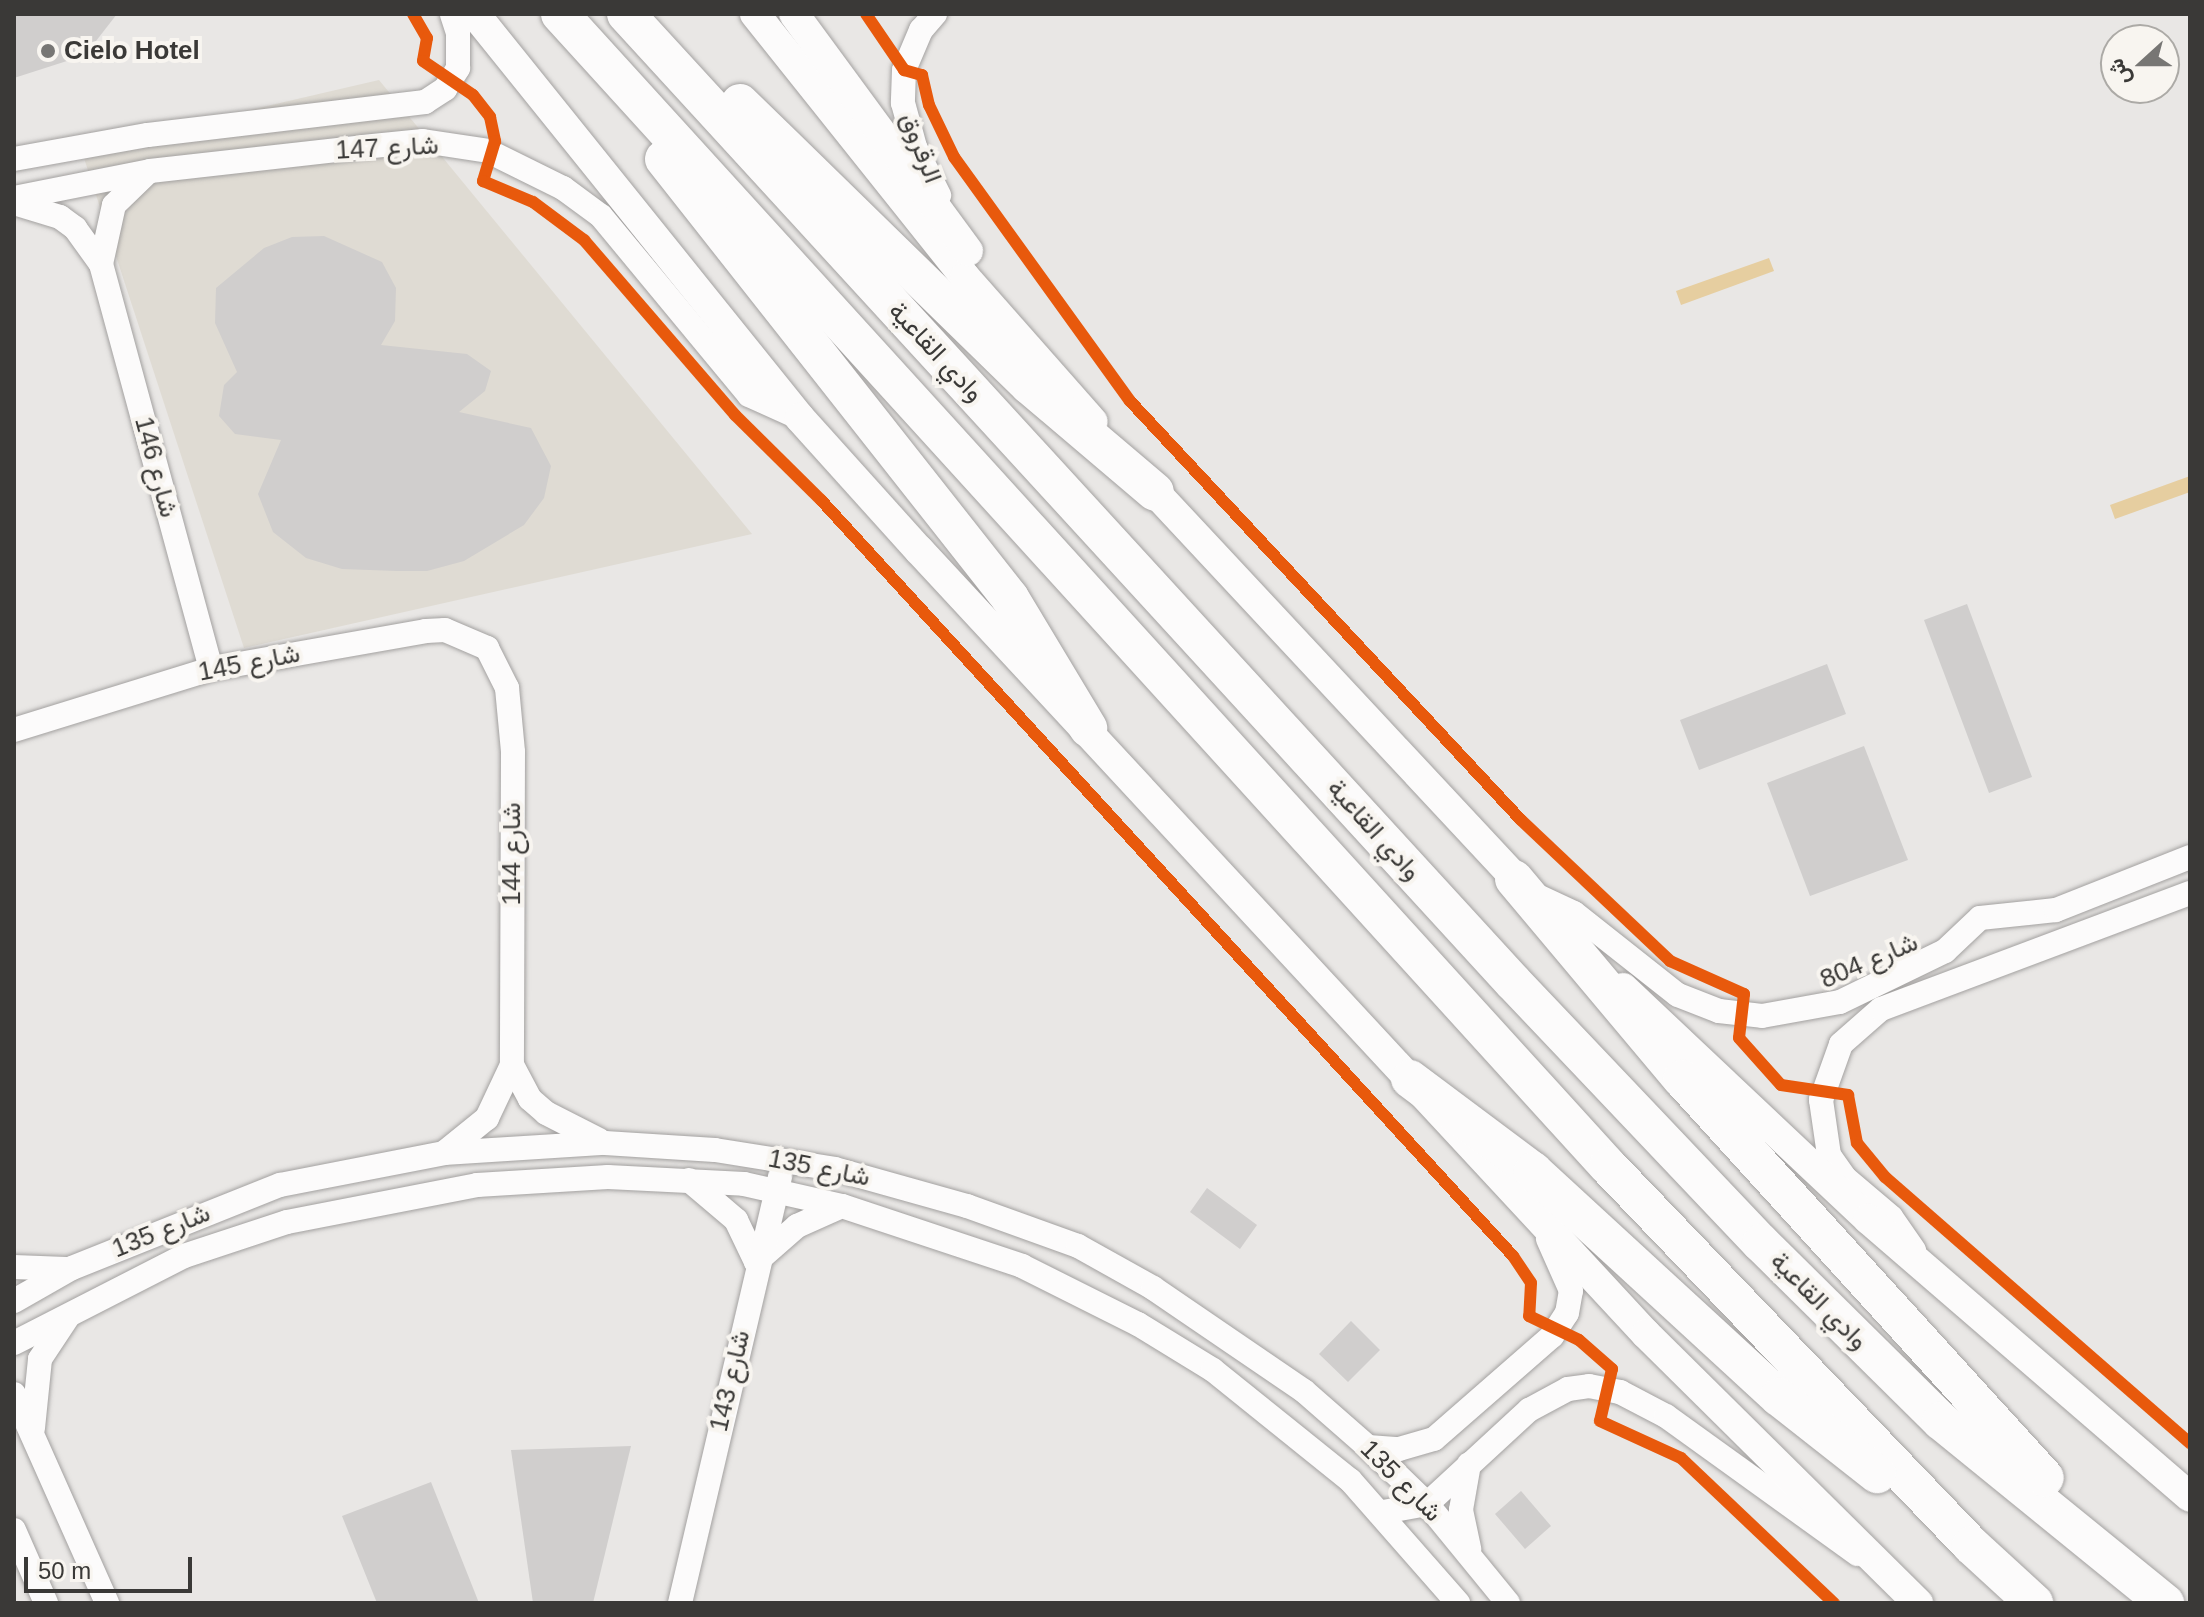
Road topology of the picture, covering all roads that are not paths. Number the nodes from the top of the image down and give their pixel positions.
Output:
1 (452, 14) edge
2 (475, 14) edge
3 (626, 14) edge
4 (648, 14) edge
5 (755, 14) edge
6 (794, 14) edge
7 (935, 14) edge
8 (564, 18) edge
9 (14, 159) edge
10 (150, 171) junction
11 (14, 200) edge
12 (959, 237) junction
13 (101, 264) junction
14 (1061, 386) junction
15 (800, 418) junction
16 (1155, 492) junction
17 (487, 648) joint
18 (211, 669) junction
19 (1088, 728) junction
20 (14, 730) edge
21 (2190, 857) edge
22 (1521, 885) junction
23 (2190, 893) edge
24 (512, 1065) junction
25 (1410, 1079) junction
26 (605, 1143) junction
27 (444, 1153) junction
28 (784, 1159) junction
29 (689, 1180) junction
30 (776, 1190) junction
31 (842, 1206) junction
32 (1535, 1216) junction
33 (756, 1262) junction
34 (1919, 1264) junction
35 (14, 1267) edge
36 (72, 1268) junction
37 (14, 1301) edge
38 (74, 1309) junction
39 (14, 1343) edge
40 (14, 1394) edge
41 (33, 1434) junction
42 (1368, 1447) junction
43 (1469, 1464) junction
44 (2190, 1497) edge
45 (1427, 1504) junction
46 (1383, 1512) junction
47 (14, 1530) edge
48 (1971, 1545) junction
49 (1471, 1555) junction
50 (1879, 1568) junction
51 (46, 1603) edge
52 (107, 1603) edge
53 (680, 1603) edge
54 (1458, 1603) edge
55 (1508, 1603) edge
56 (1918, 1603) edge
57 (2034, 1603) edge
58 (2166, 1603) edge

1 - 9 street, شارع 147
2 - 15 street
3 - 58 main road, وادي القاعية
4 - 16 main road
5 - 14 street
6 - 12 street
7 - 12 street, الرقروق
8 - 19 main road
8 - 48 main road, وادي القاعية
10 - 11 street, شارع 147
10 - 13 street, شارع 146
10 - 15 street, شارع 147
11 - 13 street, شارع 146
12 - 14 street
13 - 18 street, شارع 146
14 - 16 street
15 - 19 street
16 - 22 street
17 - 18 street, شارع 145
17 - 24 street, شارع 144
18 - 20 street, شارع 145
19 - 25 street
21 - 22 street, شارع 804
22 - 34 street
22 - 58 main road
23 - 34 street, شارع 804
24 - 26 street, شارع 144
24 - 27 street, شارع 144
25 - 32 street
25 - 48 main road
26 - 27 street, شارع 135
26 - 28 street, شارع 135
27 - 36 street, شارع 135
28 - 30 street, شارع 143
28 - 42 street, شارع 135
29 - 30 street, شارع 135
29 - 33 street
29 - 38 street, شارع 135
30 - 31 street, شارع 135
30 - 33 street, شارع 143
31 - 33 street
31 - 46 street, شارع 135
32 - 42 street
32 - 50 street
33 - 53 street, شارع 143
34 - 44 street
35 - 36 street
36 - 37 street, شارع 135
38 - 39 street, شارع 135
38 - 41 street
40 - 41 street
41 - 52 street
42 - 45 street, شارع 135
43 - 45 street
43 - 49 street
43 - 50 street
45 - 46 street
45 - 49 street, شارع 135
46 - 54 street, شارع 135
47 - 51 street
48 - 57 main road, وادي القاعية
49 - 55 street, شارع 135
50 - 56 street

